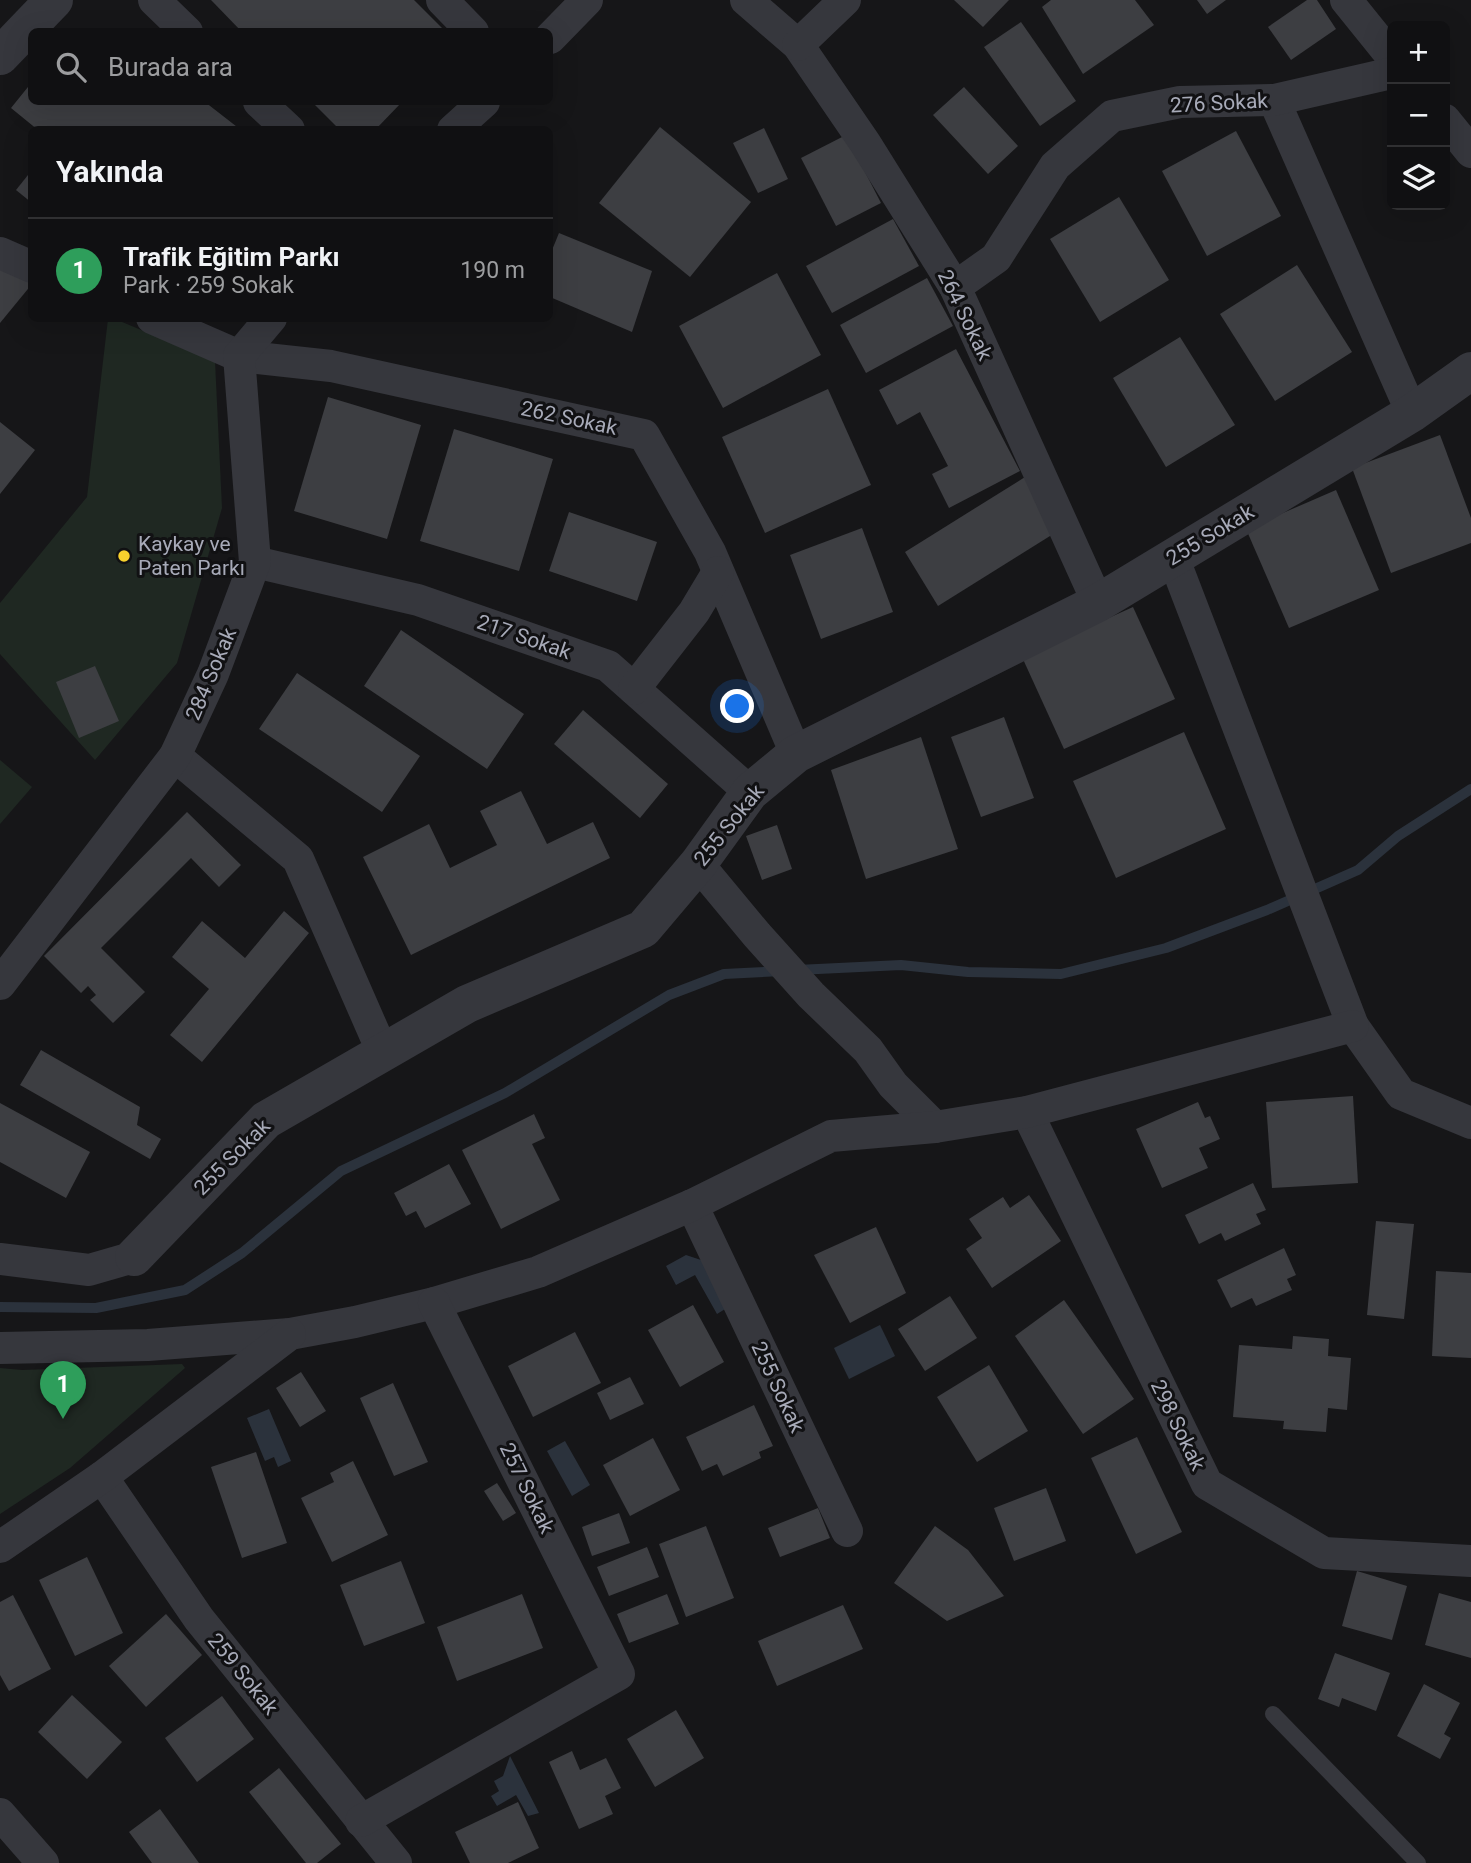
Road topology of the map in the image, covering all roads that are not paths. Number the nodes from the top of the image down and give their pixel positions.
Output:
1 (54, 0) edge
2 (154, 0) edge
3 (442, 0) edge
4 (587, 0) edge
5 (746, 0) edge
6 (845, 0) edge
7 (1346, 0) edge
8 (183, 28) edge
9 (469, 28) edge
10 (553, 35) edge
11 (798, 45) junction
12 (1387, 51) edge
13 (0, 56) edge
14 (1387, 74) edge
15 (1274, 100) junction
16 (263, 105) edge
17 (481, 105) edge
18 (285, 126) edge
19 (457, 126) edge
20 (1450, 126) edge
21 (1471, 152) edge
22 (0, 254) edge
23 (28, 265) edge
24 (955, 288) junction
25 (161, 322) edge
26 (268, 322) edge
27 (239, 356) junction
28 (1471, 371) edge
29 (1412, 413) junction
30 (1173, 557) junction
31 (256, 562) junction
32 (718, 572) junction
33 (1098, 603) junction
34 (634, 689) junction
35 (796, 754) junction
36 (175, 756) junction
37 (750, 792) junction
38 (698, 864) junction
39 (0, 984) edge
40 (1353, 1026) junction
41 (383, 1053) junction
42 (1027, 1112) junction
43 (1471, 1123) edge
44 (935, 1127) junction
45 (692, 1205) junction
46 (6, 1256) edge
47 (134, 1257) joint
48 (434, 1303) junction
49 (290, 1334) junction
50 (0, 1348) edge
51 (102, 1478) junction
52 (847, 1531) dead end
53 (0, 1546) edge
54 (1471, 1561) edge
55 (1273, 1714) dead end
56 (0, 1815) edge
57 (361, 1821) junction
58 (43, 1863) edge
59 (396, 1863) edge
60 (1418, 1863) edge

1 - 13 street
2 - 8 street
3 - 9 street
4 - 10 street
5 - 11 street, 264 Sokak
6 - 11 street
7 - 12 street
11 - 24 street, 264 Sokak
14 - 15 street, 276 Sokak
15 - 24 street, 276 Sokak
15 - 29 street
16 - 18 street
17 - 19 street
20 - 21 street
22 - 23 street
24 - 33 street, 264 Sokak
25 - 27 street, 262 Sokak
26 - 27 street
27 - 31 street, 284 Sokak
27 - 32 street, 262 Sokak
28 - 29 street, 255 Sokak
29 - 30 street, 255 Sokak
30 - 33 street, 255 Sokak
30 - 40 street
31 - 34 street, 217 Sokak
31 - 36 street, 284 Sokak
32 - 34 street
32 - 35 street, 262 Sokak
33 - 35 street, 255 Sokak
34 - 37 street, 217 Sokak
35 - 37 street, 255 Sokak
36 - 39 street, 284 Sokak
36 - 41 street
37 - 38 street, 255 Sokak
38 - 41 street, 255 Sokak
38 - 44 street
40 - 42 street
40 - 43 street
41 - 47 street, 255 Sokak
42 - 44 street
42 - 54 street, 298 Sokak
44 - 45 street
45 - 48 street
45 - 52 street, 255 Sokak
46 - 47 street
48 - 49 street
48 - 57 street, 257 Sokak
49 - 50 street
49 - 51 street
51 - 53 street
51 - 57 street, 259 Sokak
55 - 60 lane
56 - 58 street
57 - 59 street, 259 Sokak

